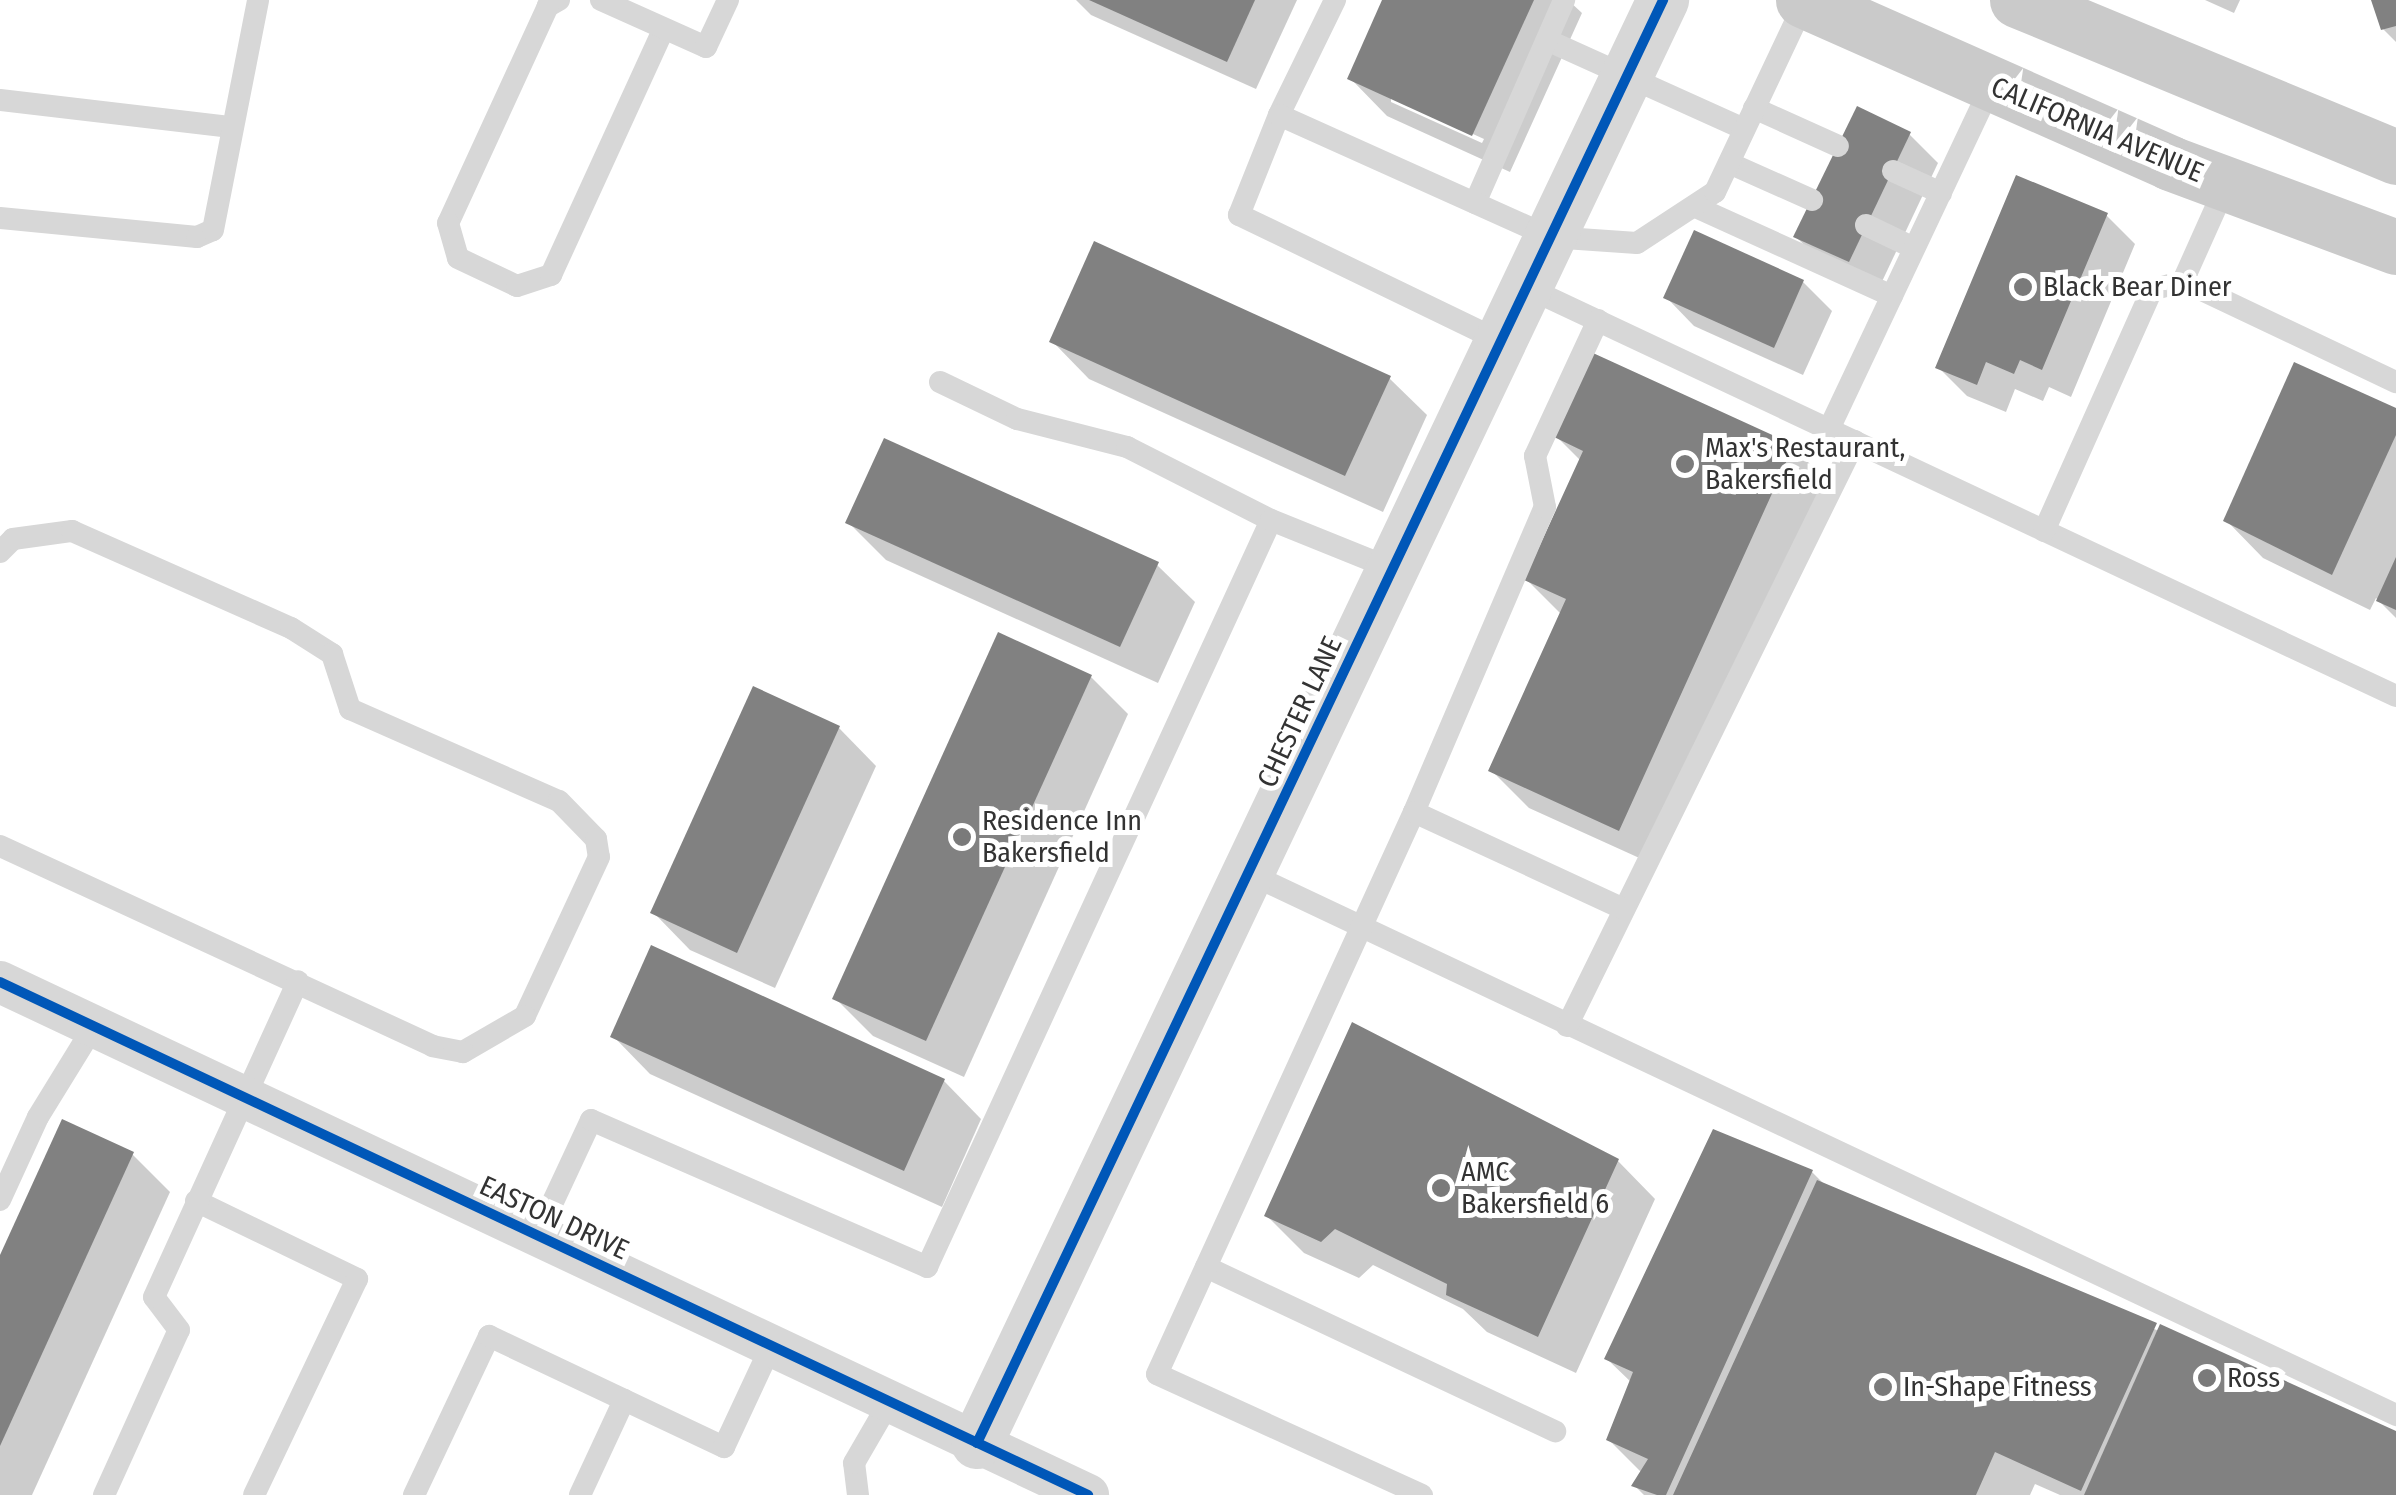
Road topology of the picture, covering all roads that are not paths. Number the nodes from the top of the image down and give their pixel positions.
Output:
1 (258, 0) edge
2 (559, 0) edge
3 (601, 0) edge
4 (728, 0) edge
5 (1335, 0) edge
6 (1564, 0) edge
7 (1662, 0) edge
8 (2017, 0) edge
9 (1804, 1) edge
10 (663, 30) junction
11 (1549, 41) junction
12 (1626, 76) junction
13 (1991, 86) junction
14 (0, 100) edge
15 (1279, 115) junction
16 (1749, 119) junction
17 (230, 128) junction
18 (1838, 146) dead end
19 (2396, 157) edge
20 (1728, 163) junction
21 (1892, 171) dead end
22 (2226, 184) junction
23 (1941, 192) junction
24 (1812, 200) dead end
25 (1475, 204) junction
26 (1698, 208) junction
27 (0, 218) edge
28 (1866, 226) dead end
29 (1550, 237) junction
30 (2396, 247) edge
31 (1914, 248) junction
32 (2184, 281) junction
33 (1526, 287) junction
34 (1892, 296) junction
35 (1598, 320) junction
36 (1500, 341) junction
37 (940, 382) dead end
38 (2396, 382) edge
39 (1829, 428) junction
40 (1855, 440) junction
41 (1271, 520) junction
42 (2044, 530) junction
43 (0, 552) edge
44 (1392, 569) junction
45 (2396, 696) edge
46 (1414, 812) junction
47 (0, 846) edge
48 (1248, 874) junction
49 (1624, 910) junction
50 (1360, 929) junction
51 (298, 981) junction
52 (0, 982) edge
53 (94, 1026) junction
54 (1567, 1026) junction
55 (245, 1096) junction
56 (0, 1200) edge
57 (196, 1201) junction
58 (538, 1236) junction
59 (1206, 1267) junction
60 (771, 1346) junction
61 (624, 1400) junction
62 (890, 1401) junction
63 (2396, 1415) edge
64 (1554, 1431) dead end
65 (977, 1443) junction
66 (104, 1495) edge
67 (254, 1495) edge
68 (414, 1495) edge
69 (580, 1495) edge
70 (858, 1495) edge
71 (1088, 1495) edge
72 (1422, 1495) edge

1 - 17 lane
2 - 10 lane
3 - 10 lane
4 - 10 lane
5 - 15 lane
6 - 11 lane
7 - 12 street, CHESTER LANE
8 - 19 main road
9 - 13 main road, CALIFORNIA AVENUE
9 - 16 lane
11 - 12 lane
11 - 25 lane
12 - 16 lane
12 - 29 street, CHESTER LANE
13 - 22 main road, CALIFORNIA AVENUE
13 - 23 lane
14 - 17 lane
15 - 25 lane
15 - 36 lane
16 - 18 lane
16 - 20 lane
17 - 27 lane
20 - 24 lane
20 - 26 lane
21 - 23 lane
22 - 30 main road, CALIFORNIA AVENUE
22 - 32 lane
23 - 31 lane
25 - 29 lane
26 - 29 lane
26 - 34 lane
28 - 31 lane
29 - 33 street, CHESTER LANE
31 - 34 lane
32 - 38 lane
32 - 42 lane
33 - 35 lane
33 - 36 street, CHESTER LANE
34 - 39 lane
35 - 39 lane
35 - 46 lane
36 - 44 street, CHESTER LANE
37 - 41 lane
39 - 40 lane
40 - 42 lane
40 - 49 lane
41 - 44 lane
41 - 58 lane
42 - 45 lane
43 - 51 lane
44 - 48 street, CHESTER LANE
46 - 49 lane
46 - 50 lane
47 - 51 lane
48 - 50 lane
48 - 65 street, CHESTER LANE
49 - 54 lane
50 - 54 lane
50 - 59 lane
51 - 55 lane
52 - 53 street, EASTON DRIVE
53 - 55 street, EASTON DRIVE
53 - 56 lane
54 - 63 lane
55 - 57 lane
55 - 58 street, EASTON DRIVE
57 - 66 lane
57 - 67 lane
58 - 60 street, EASTON DRIVE
59 - 64 lane
59 - 72 lane
60 - 61 lane
60 - 62 street, EASTON DRIVE
61 - 68 lane
61 - 69 lane
62 - 65 street, EASTON DRIVE
62 - 70 lane
65 - 71 street, EASTON DRIVE

